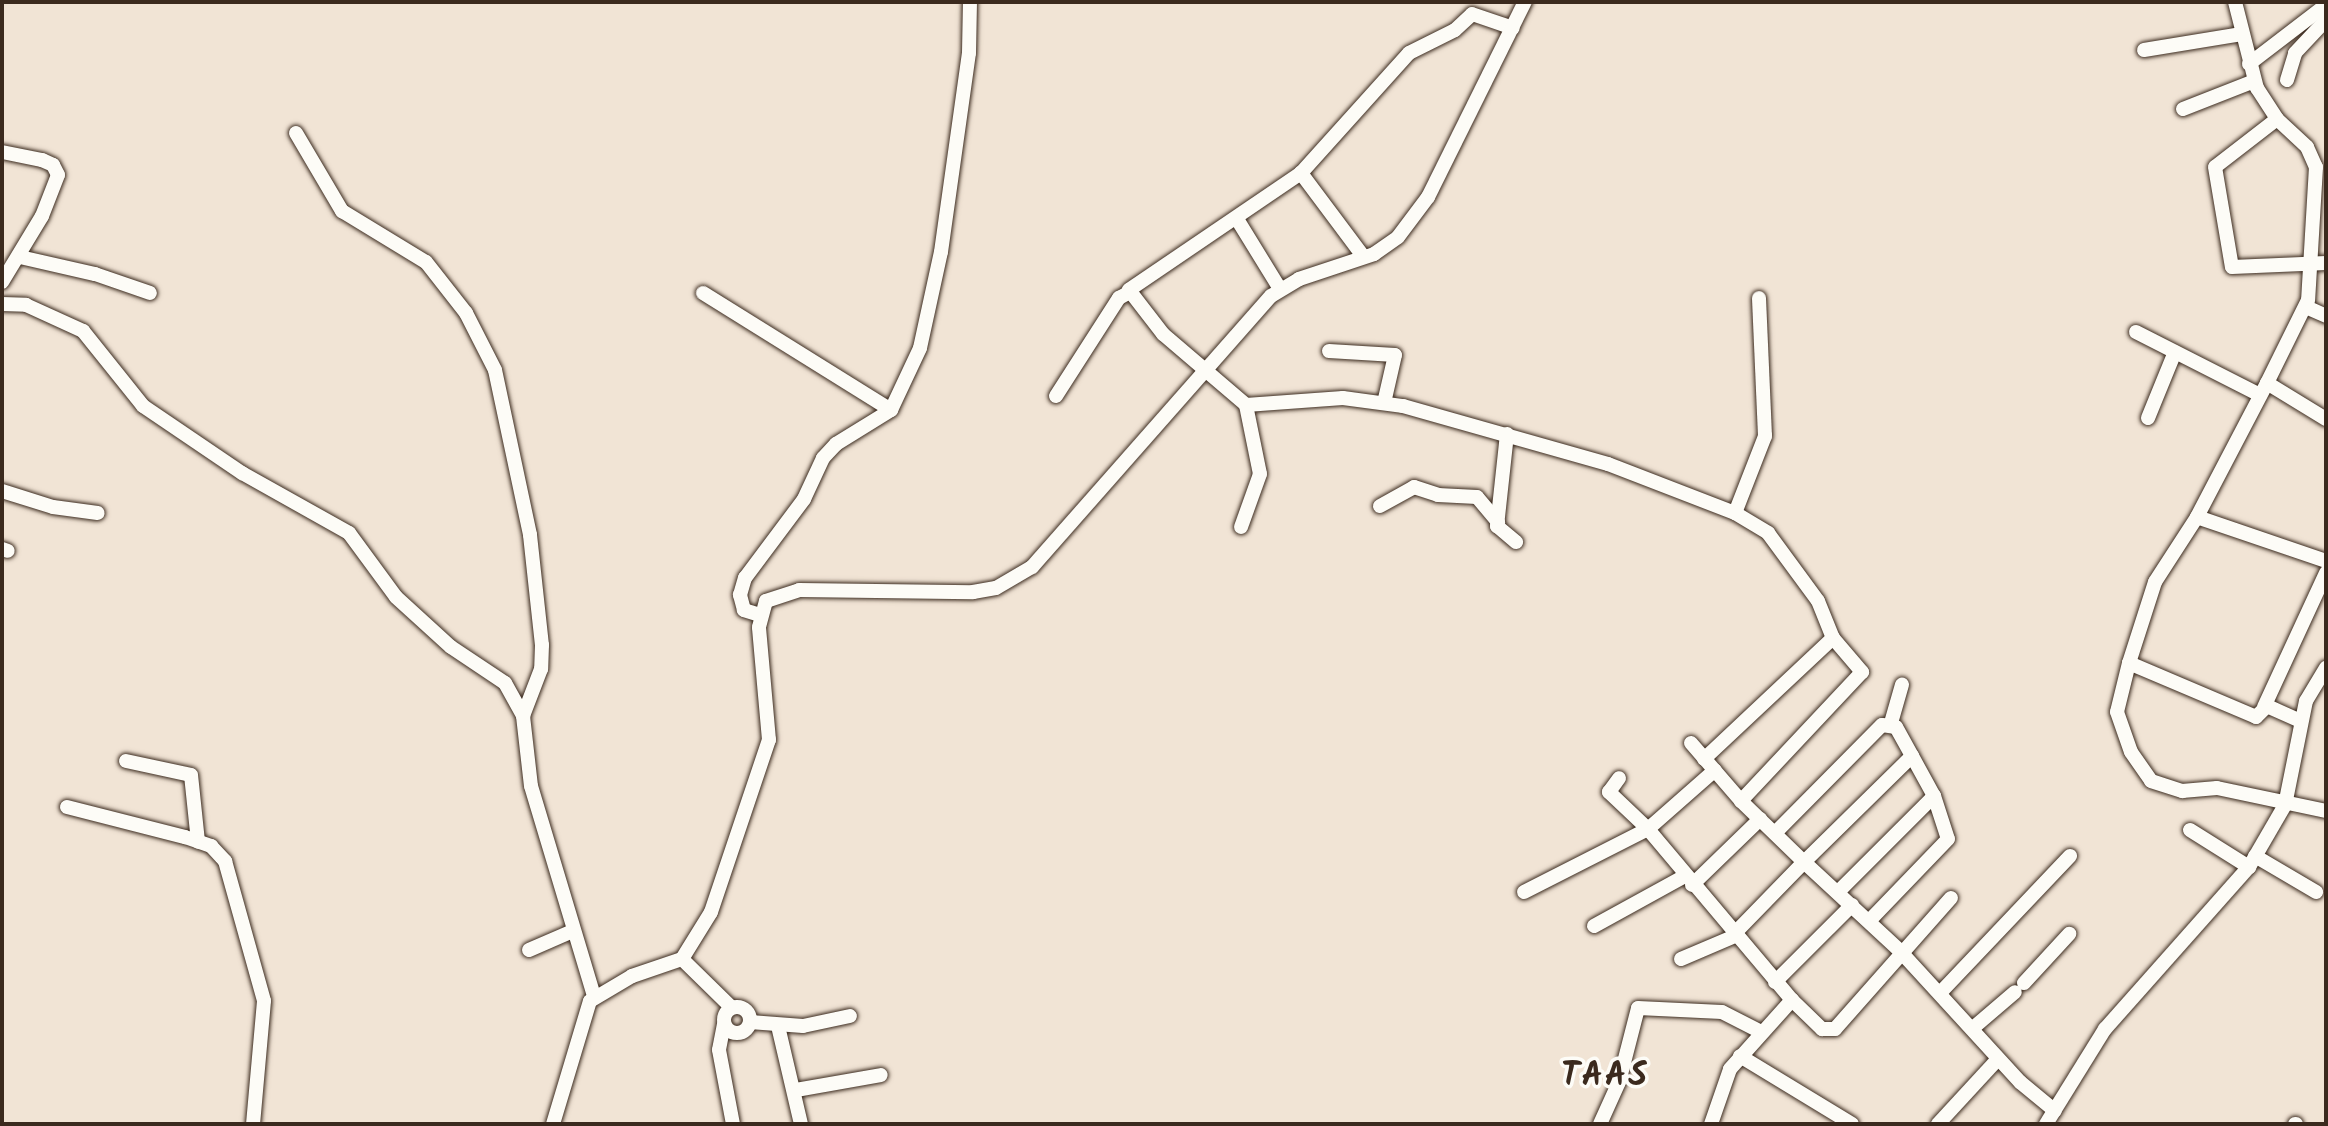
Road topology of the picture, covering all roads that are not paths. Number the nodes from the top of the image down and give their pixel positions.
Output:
1 (970, 2) edge
2 (1525, 2) edge
3 (2235, 2) edge
4 (2326, 5) edge
5 (2326, 20) edge
6 (1506, 25) junction
7 (2242, 34) junction
8 (2144, 50) dead end
9 (2249, 64) junction
10 (2287, 80) dead end
11 (2254, 81) junction
12 (2183, 109) dead end
13 (2277, 119) junction
14 (296, 133) dead end
15 (2, 152) edge
16 (1301, 173) junction
17 (1237, 219) junction
18 (1363, 256) junction
19 (20, 257) junction
20 (2319, 264) edge
21 (2, 282) edge
22 (1280, 289) junction
23 (150, 293) dead end
24 (703, 293) dead end
25 (1128, 293) junction
26 (1759, 298) dead end
27 (2, 304) edge
28 (2306, 307) junction
29 (2326, 316) edge
30 (2136, 332) dead end
31 (1329, 351) dead end
32 (2175, 352) junction
33 (1206, 368) junction
34 (2264, 389) junction
35 (1056, 396) dead end
36 (1384, 403) junction
37 (1246, 405) junction
38 (891, 410) junction
39 (2148, 418) dead end
40 (2325, 418) edge
41 (1507, 434) junction
42 (2, 491) edge
43 (1380, 506) dead end
44 (98, 513) dead end
45 (1735, 513) junction
46 (2197, 517) junction
47 (1498, 522) junction
48 (1241, 527) dead end
49 (1516, 542) dead end
50 (2326, 561) edge
51 (2326, 573) edge
52 (760, 615) junction
53 (1833, 638) junction
54 (2129, 663) junction
55 (2326, 668) edge
56 (1902, 685) dead end
57 (2264, 707) junction
58 (523, 716) junction
59 (2301, 721) junction
60 (1891, 723) junction
61 (1691, 743) dead end
62 (1912, 756) junction
63 (126, 761) dead end
64 (1710, 764) junction
65 (1619, 778) dead end
66 (1934, 796) junction
67 (1741, 801) junction
68 (2285, 805) junction
69 (67, 807) dead end
70 (2326, 811) edge
71 (1760, 819) junction
72 (1648, 829) junction
73 (2190, 830) dead end
74 (1775, 833) junction
75 (198, 842) junction
76 (2070, 856) dead end
77 (2252, 861) junction
78 (1804, 862) junction
79 (1688, 880) junction
80 (1524, 892) dead end
81 (1838, 892) junction
82 (2316, 892) dead end
83 (1951, 898) dead end
84 (1852, 905) junction
85 (1869, 921) junction
86 (1594, 926) dead end
87 (573, 931) junction
88 (2069, 934) dead end
89 (1735, 935) junction
90 (529, 950) dead end
91 (1900, 951) junction
92 (682, 959) junction
93 (1681, 959) dead end
94 (1775, 982) junction
95 (1940, 993) junction
96 (594, 996) junction
97 (1792, 1000) junction
98 (731, 1007) junction
99 (850, 1016) dead end
100 (750, 1022) junction
101 (724, 1024) junction
102 (778, 1026) junction
103 (1761, 1032) junction
104 (1977, 1033) junction
105 (1740, 1056) junction
106 (1998, 1059) junction
107 (881, 1075) dead end
108 (796, 1090) junction
109 (2055, 1111) junction
110 (1847, 1121) edge
111 (253, 1124) edge
112 (553, 1124) edge
113 (733, 1124) edge
114 (801, 1124) edge
115 (1600, 1124) edge
116 (1711, 1124) edge
117 (1938, 1124) edge
118 (2046, 1124) edge

1 - 38 street
2 - 6 street
3 - 7 street
4 - 9 street
5 - 10 street
6 - 16 street
6 - 18 street
7 - 8 street
7 - 9 street
9 - 11 street
11 - 12 street
11 - 13 street
13 - 20 street
13 - 20 street
14 - 58 street
15 - 19 street
16 - 17 street
16 - 18 street
17 - 22 street
17 - 25 street
18 - 22 street
19 - 21 street
19 - 23 street
20 - 28 street
22 - 33 street
24 - 38 street
25 - 33 street
25 - 35 street
26 - 45 street
27 - 58 street
28 - 29 street
28 - 34 street
30 - 32 street
31 - 36 street
32 - 34 street
32 - 39 street
33 - 37 street
33 - 52 street
34 - 40 street
34 - 46 street
36 - 37 street
36 - 41 street
37 - 48 street
38 - 52 street
41 - 45 street
41 - 47 street
42 - 44 street
43 - 47 street
45 - 53 street
46 - 50 street
46 - 54 street
47 - 49 street
51 - 57 street
52 - 92 street
53 - 64 street
53 - 67 street
54 - 57 street
54 - 68 street
55 - 59 street
56 - 60 street
57 - 59 street
58 - 87 street
59 - 68 street
60 - 62 street
60 - 74 street
61 - 64 street
62 - 66 street
62 - 78 street
63 - 75 street
64 - 67 street
64 - 72 street
65 - 72 street
66 - 81 street
66 - 85 street
67 - 71 street
68 - 70 street
68 - 77 street
69 - 75 street
71 - 74 street
71 - 79 street
72 - 79 street
72 - 80 street
73 - 77 street
74 - 78 street
75 - 111 street
76 - 95 street
77 - 82 street
77 - 109 street
78 - 81 street
78 - 89 street
79 - 86 street
79 - 89 street
81 - 84 street
83 - 91 street
84 - 85 street
84 - 94 street
85 - 91 street
87 - 90 street
87 - 96 street
88 - 104 street
89 - 93 street
89 - 94 street
91 - 95 street
91 - 97 street
92 - 96 street
92 - 98 street
94 - 97 street
95 - 104 street
96 - 112 street
97 - 103 street
98 - 100 street
98 - 101 street
99 - 102 street
100 - 101 street
100 - 102 street
101 - 113 street
102 - 108 street
103 - 105 street
103 - 115 street
104 - 106 street
105 - 110 street
105 - 116 street
106 - 109 street
106 - 117 street
107 - 108 street
108 - 114 street
109 - 118 street

